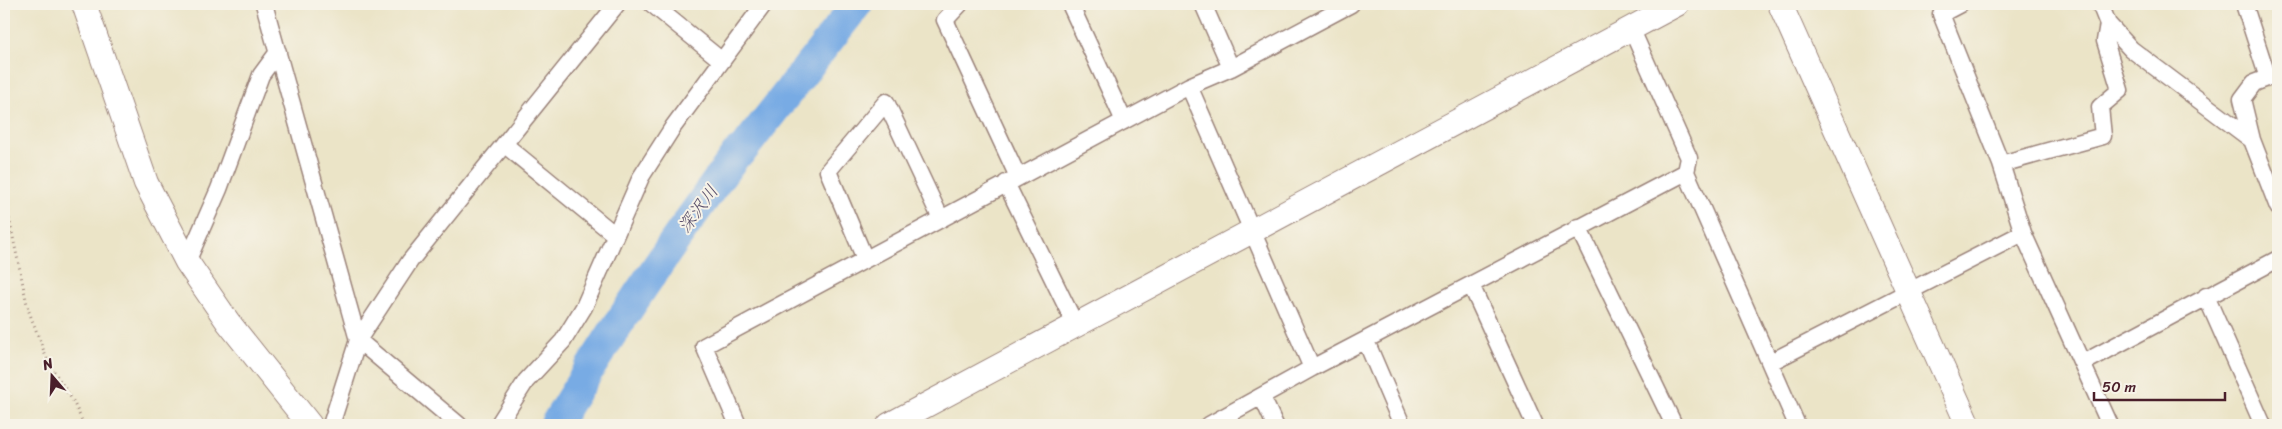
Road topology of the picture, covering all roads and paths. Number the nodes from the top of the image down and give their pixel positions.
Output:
1 (84, 4) edge
2 (264, 4) edge
3 (617, 4) edge
4 (652, 4) edge
5 (764, 4) edge
6 (960, 4) edge
7 (1070, 4) edge
8 (1202, 4) edge
9 (1677, 4) edge
10 (1780, 4) edge
11 (1960, 4) edge
12 (2100, 4) edge
13 (2244, 4) edge
14 (1345, 5) edge
15 (2108, 24) junction
16 (1631, 28) junction
17 (278, 52) junction
18 (722, 61) junction
19 (1230, 68) junction
20 (2273, 76) edge
21 (1188, 86) junction
22 (1124, 121) junction
23 (2252, 140) junction
24 (504, 144) junction
25 (2001, 164) junction
26 (1686, 172) junction
27 (1012, 180) junction
28 (4, 194) edge
29 (2278, 206) edge
30 (940, 219) junction
31 (1578, 227) junction
32 (1253, 231) junction
33 (2023, 233) junction
34 (615, 235) junction
35 (866, 259) junction
36 (2278, 259) edge
37 (186, 262) junction
38 (1472, 285) junction
39 (1908, 292) junction
40 (2206, 296) junction
41 (1076, 326) junction
42 (358, 340) junction
43 (1366, 341) junction
44 (1771, 362) junction
45 (2083, 363) junction
46 (1312, 368) junction
47 (1262, 397) junction
48 (84, 425) edge
49 (310, 425) edge
50 (331, 425) edge
51 (459, 425) edge
52 (498, 425) edge
53 (738, 425) edge
54 (889, 425) edge
55 (1209, 425) edge
56 (1275, 425) edge
57 (1402, 425) edge
58 (1535, 425) edge
59 (1674, 425) edge
60 (1797, 425) edge
61 (1968, 425) edge
62 (2110, 425) edge
63 (2263, 425) edge

1 - 37 street
2 - 17 street
3 - 24 street
4 - 18 street
5 - 18 street
6 - 27 street
7 - 22 street
8 - 19 street
9 - 16 street
10 - 39 street
11 - 25 street
12 - 15 street
13 - 20 street
14 - 19 street
15 - 23 street
15 - 25 street
16 - 26 street
16 - 32 street
17 - 37 street
17 - 42 street
18 - 34 street
19 - 21 street
20 - 23 street
21 - 22 street
21 - 32 street
22 - 27 street
23 - 29 street
24 - 34 street
24 - 42 street
25 - 33 street
26 - 31 street
26 - 44 street
27 - 30 street
27 - 41 street
28 - 48 path
30 - 35 street
30 - 35 street
31 - 38 street
31 - 59 street
32 - 41 street
32 - 46 street
33 - 39 street
33 - 45 street
34 - 52 street
35 - 53 street
36 - 40 street
37 - 49 street
38 - 43 street
38 - 58 street
39 - 44 street
39 - 61 street
40 - 45 street
40 - 63 street
41 - 54 street
42 - 50 street
42 - 51 street
43 - 46 street
43 - 57 street
44 - 60 street
45 - 62 street
46 - 47 street
47 - 55 street
47 - 56 street

